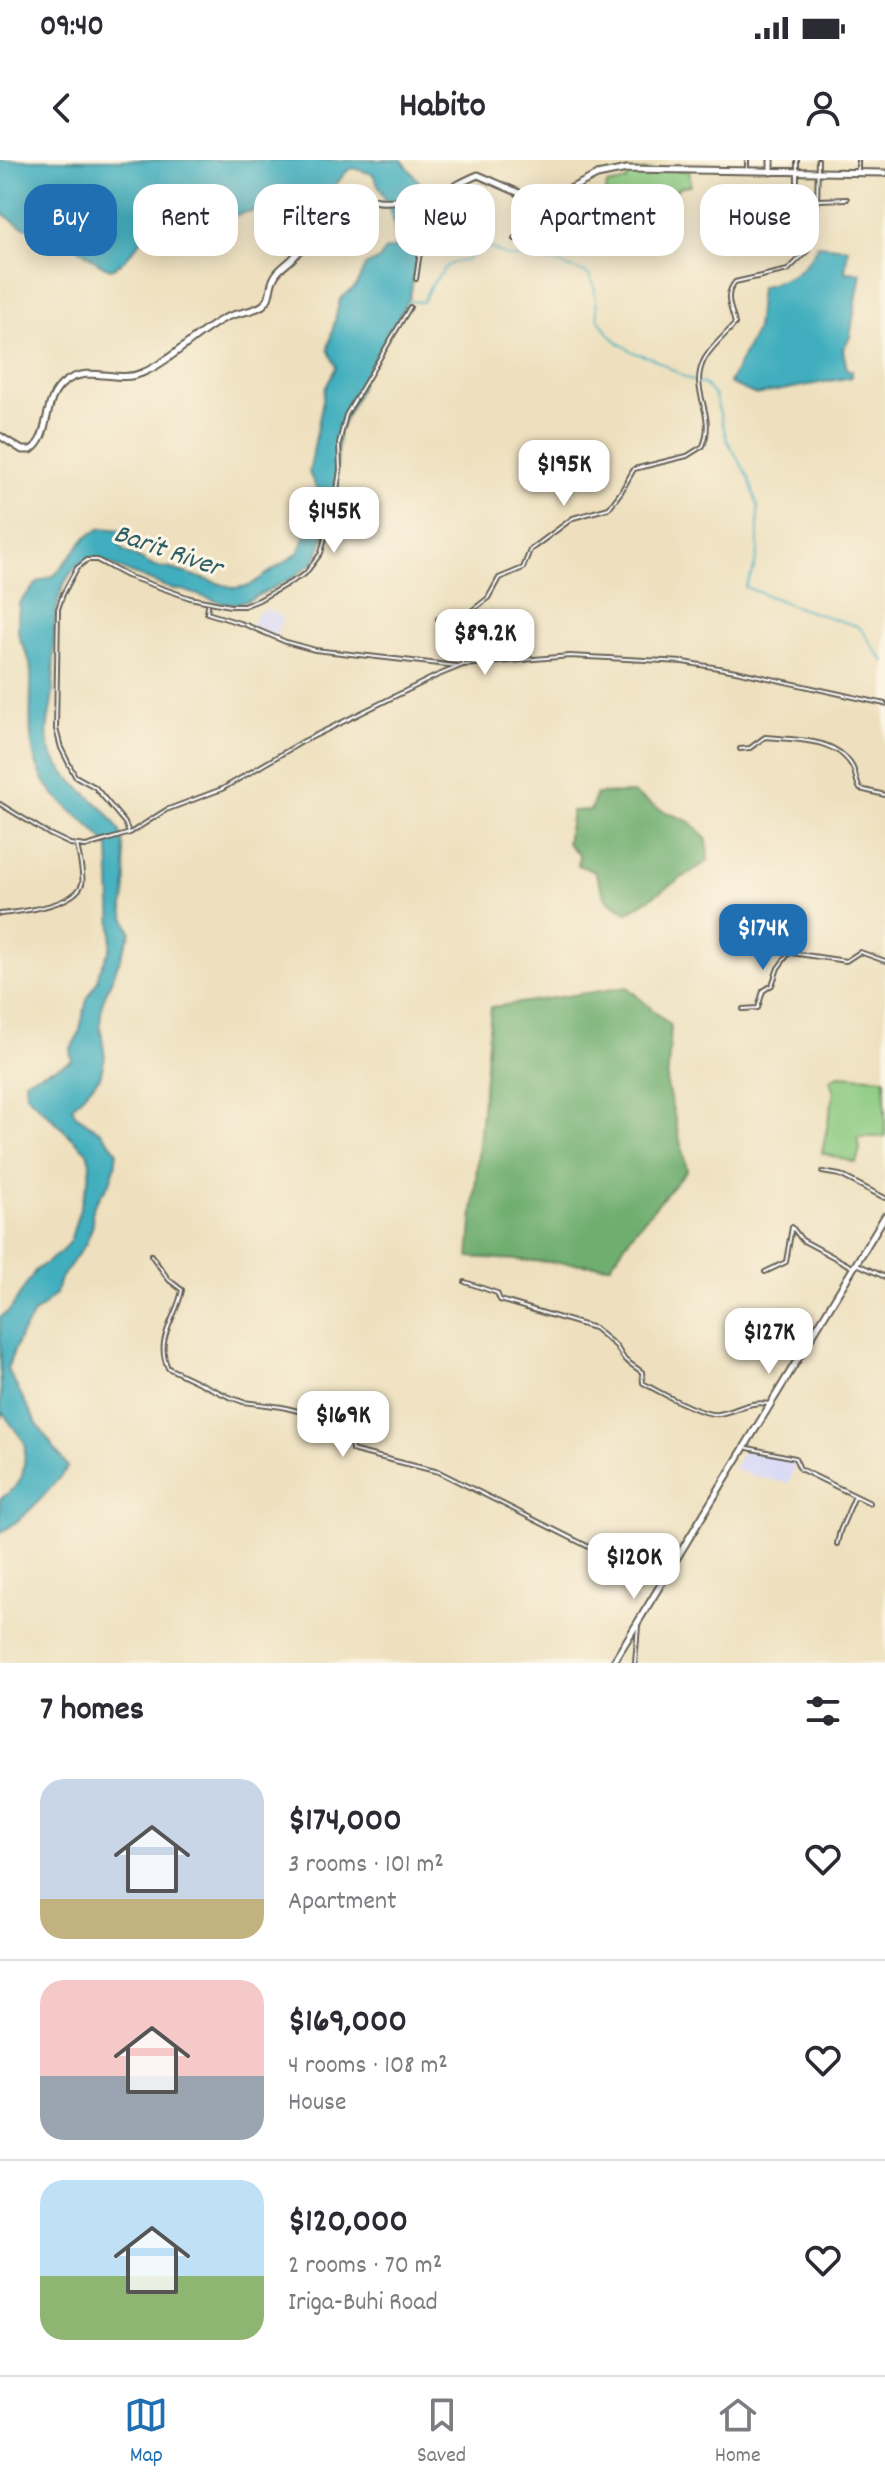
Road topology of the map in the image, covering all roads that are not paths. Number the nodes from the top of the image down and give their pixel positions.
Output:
1 (635, 160) edge
2 (720, 160) edge
3 (747, 160) edge
4 (771, 160) edge
5 (797, 160) edge
6 (818, 160) edge
7 (858, 160) edge
8 (637, 169) junction
9 (720, 171) junction
10 (747, 172) junction
11 (771, 172) junction
12 (797, 172) junction
13 (818, 173) junction
14 (858, 173) junction
15 (885, 173) edge
16 (458, 184) edge
17 (579, 184) edge
18 (818, 184) edge
19 (511, 189) edge
20 (395, 199) edge
21 (847, 199) dead end
22 (819, 200) edge
23 (420, 256) edge
24 (416, 279) dead end
25 (410, 307) dead end
26 (0, 436) edge
27 (208, 604) junction
28 (438, 619) dead end
29 (464, 625) junction
30 (461, 666) junction
31 (885, 704) edge
32 (740, 749) dead end
33 (885, 795) edge
34 (0, 804) edge
35 (130, 833) junction
36 (77, 846) junction
37 (0, 914) edge
38 (782, 938) dead end
39 (790, 952) junction
40 (885, 961) edge
41 (743, 1009) dead end
42 (822, 1172) dead end
43 (885, 1198) edge
44 (885, 1216) edge
45 (151, 1255) dead end
46 (855, 1266) junction
47 (765, 1272) dead end
48 (885, 1277) edge
49 (465, 1282) dead end
50 (769, 1404) junction
51 (743, 1446) junction
52 (855, 1495) junction
53 (870, 1503) dead end
54 (837, 1544) dead end
55 (662, 1581) junction
56 (639, 1620) junction
57 (613, 1663) edge
58 (635, 1663) edge

1 - 8 main road
2 - 9 street
3 - 10 street
4 - 11 main road
5 - 12 street
6 - 13 street
7 - 14 street
8 - 9 main road
8 - 17 main road
9 - 10 main road
10 - 11 main road
11 - 12 main road
12 - 13 main road
12 - 29 street
13 - 14 main road
13 - 18 street
14 - 15 main road
16 - 19 main road
20 - 26 main road
21 - 22 street
23 - 24 street
25 - 27 street
27 - 30 street
27 - 35 street
28 - 29 street
29 - 30 street
30 - 31 street
30 - 35 street
32 - 33 street
34 - 36 street
35 - 36 street
36 - 37 street
38 - 39 street
39 - 40 street
39 - 41 street
42 - 43 street
44 - 46 main road
45 - 55 street
46 - 47 street
46 - 48 street
46 - 50 main road
49 - 50 street
50 - 51 main road
51 - 52 street
51 - 55 main road
52 - 53 street
52 - 54 street
55 - 56 main road
56 - 57 main road
56 - 58 street

